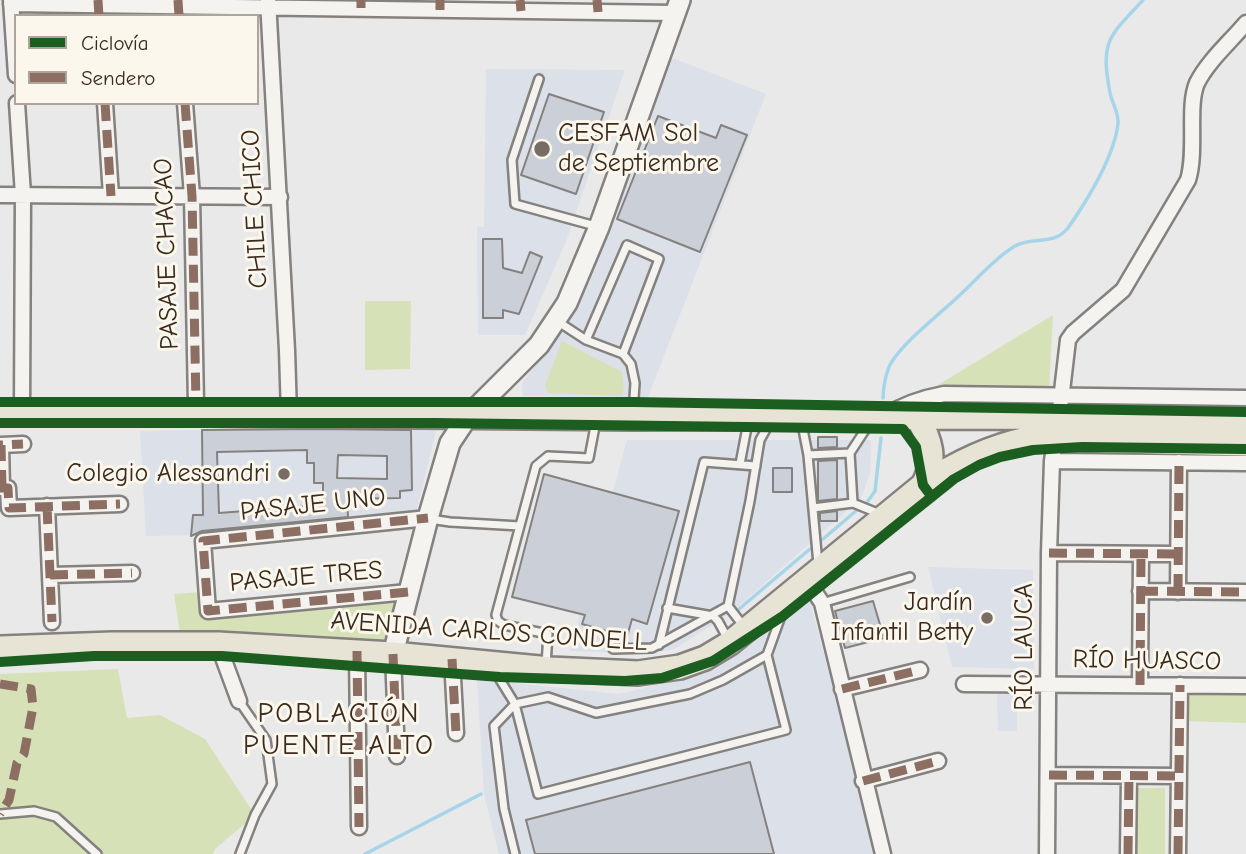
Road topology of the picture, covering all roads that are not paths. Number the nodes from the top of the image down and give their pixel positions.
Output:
1 (11, 2) edge
2 (268, 4) edge
3 (361, 4) edge
4 (440, 5) edge
5 (521, 5) edge
6 (598, 6) edge
7 (677, 6) edge
8 (99, 7) edge
9 (179, 7) edge
10 (6, 22) edge
11 (1246, 23) edge
12 (14, 64) edge
13 (539, 79) dead end
14 (18, 105) edge
15 (105, 105) edge
16 (185, 105) edge
17 (0, 195) edge
18 (23, 195) junction
19 (111, 196) junction
20 (192, 196) junction
21 (280, 197) junction
22 (598, 227) junction
23 (556, 321) junction
24 (586, 340) junction
25 (623, 354) junction
26 (1246, 398) edge
27 (196, 404) dead end
28 (11, 412) edge
29 (289, 415) junction
30 (468, 416) junction
31 (881, 416) junction
32 (596, 417) junction
33 (773, 417) junction
34 (801, 417) junction
35 (918, 417) junction
36 (633, 418) junction
37 (747, 418) junction
38 (1246, 423) edge
39 (1057, 429) junction
40 (23, 444) dead end
41 (1246, 444) edge
42 (850, 453) junction
43 (808, 455) junction
44 (1179, 462) junction
45 (1246, 463) edge
46 (740, 464) junction
47 (756, 466) junction
48 (923, 485) junction
49 (1, 488) edge
50 (853, 503) junction
51 (120, 504) dead end
52 (47, 506) junction
53 (813, 508) junction
54 (884, 516) junction
55 (428, 518) junction
56 (520, 526) junction
57 (1049, 553) junction
58 (1141, 554) junction
59 (1178, 555) junction
60 (132, 573) dead end
61 (50, 575) junction
62 (813, 576) junction
63 (910, 577) dead end
64 (1140, 591) junction
65 (408, 592) junction
66 (1178, 592) junction
67 (1246, 592) edge
68 (787, 597) junction
69 (822, 603) junction
70 (728, 606) junction
71 (667, 608) junction
72 (208, 611) joint
73 (713, 616) junction
74 (52, 622) dead end
75 (738, 637) junction
76 (218, 644) junction
77 (659, 645) junction
78 (0, 648) edge
79 (613, 649) dead end
80 (357, 651) junction
81 (393, 654) junction
82 (767, 655) junction
83 (452, 659) junction
84 (487, 663) junction
85 (545, 669) junction
86 (920, 670) dead end
87 (964, 684) dead end
88 (1050, 684) junction
89 (1139, 685) junction
90 (1180, 685) junction
91 (1246, 686) edge
92 (842, 689) junction
93 (239, 701) joint
94 (515, 704) junction
95 (456, 733) dead end
96 (397, 757) dead end
97 (938, 761) dead end
98 (1049, 775) junction
99 (1129, 776) junction
100 (1179, 776) junction
101 (863, 781) junction
102 (0, 814) edge
103 (359, 827) dead end
104 (97, 854) edge
105 (240, 854) edge
106 (515, 854) edge
107 (883, 854) edge
108 (1047, 854) edge
109 (1128, 854) edge
110 (1178, 854) edge

1 - 8 street
1 - 10 street
2 - 3 street
2 - 9 street
2 - 21 street, CHILE CHICO
3 - 4 street
4 - 5 street
5 - 6 street
6 - 7 street
7 - 22 street
8 - 9 street
10 - 12 street
11 - 39 street, RÍO LAUCA
13 - 22 lane
14 - 18 street
15 - 19 street
16 - 20 street, PASAJE CHACAO
17 - 18 street
18 - 19 street
18 - 28 street
19 - 20 street
20 - 21 street
20 - 27 street, PASAJE CHACAO
21 - 29 street, CHILE CHICO
22 - 23 street
23 - 24 lane
23 - 30 street
24 - 25 lane
24 - 25 lane
25 - 36 lane
26 - 39 street
28 - 29 main road
29 - 30 main road
30 - 32 main road
30 - 55 street
31 - 34 main road
31 - 35 main road
31 - 39 street
31 - 42 lane
32 - 36 main road
32 - 56 lane
33 - 34 main road
33 - 37 main road
33 - 47 lane
34 - 43 lane
35 - 39 main road
35 - 48 main road
36 - 37 main road
37 - 46 lane
38 - 39 main road
39 - 41 main road
39 - 44 street
39 - 48 main road, AVENIDA CARLOS CONDELL
39 - 57 street, RÍO LAUCA
40 - 49 street
42 - 43 lane
42 - 50 lane
43 - 53 lane
44 - 45 street
44 - 59 street
46 - 47 lane
46 - 71 lane
47 - 70 lane
48 - 54 main road, AVENIDA CARLOS CONDELL
49 - 52 street
50 - 53 lane
50 - 54 lane
51 - 52 street
52 - 61 street
53 - 62 lane
54 - 62 main road, AVENIDA CARLOS CONDELL
55 - 56 lane
55 - 65 street
55 - 72 street, PASAJE UNO
56 - 85 lane
57 - 58 street
57 - 88 street, RÍO LAUCA
58 - 59 street
58 - 64 street
59 - 66 street
60 - 61 street
61 - 74 street
62 - 68 main road, AVENIDA CARLOS CONDELL
62 - 69 street
63 - 69 lane
64 - 66 street
64 - 89 street
65 - 72 street, PASAJE TRES
65 - 81 street
66 - 67 street
68 - 75 main road, AVENIDA CARLOS CONDELL
68 - 82 lane
69 - 92 street
70 - 73 lane
70 - 75 lane
71 - 73 lane
71 - 77 lane
73 - 75 lane
73 - 77 lane
75 - 85 main road, AVENIDA CARLOS CONDELL
76 - 78 main road, AVENIDA CARLOS CONDELL
76 - 80 main road, AVENIDA CARLOS CONDELL
76 - 93 street
77 - 79 lane
80 - 81 main road, AVENIDA CARLOS CONDELL
80 - 103 street
81 - 83 main road, AVENIDA CARLOS CONDELL
81 - 96 street
82 - 94 lane
82 - 94 lane
83 - 84 main road, AVENIDA CARLOS CONDELL
83 - 95 street
84 - 85 main road, AVENIDA CARLOS CONDELL
84 - 94 lane
86 - 92 street
87 - 88 street, RÍO HUASCO
88 - 89 street, RÍO HUASCO
88 - 98 street, RÍO LAUCA
89 - 90 street, RÍO HUASCO
90 - 91 street, RÍO HUASCO
90 - 100 street
92 - 101 street
93 - 105 lane
94 - 106 lane
97 - 101 street
98 - 99 street
98 - 108 street, RÍO LAUCA
99 - 100 street
99 - 109 street
100 - 110 street
101 - 107 street
102 - 104 lane

